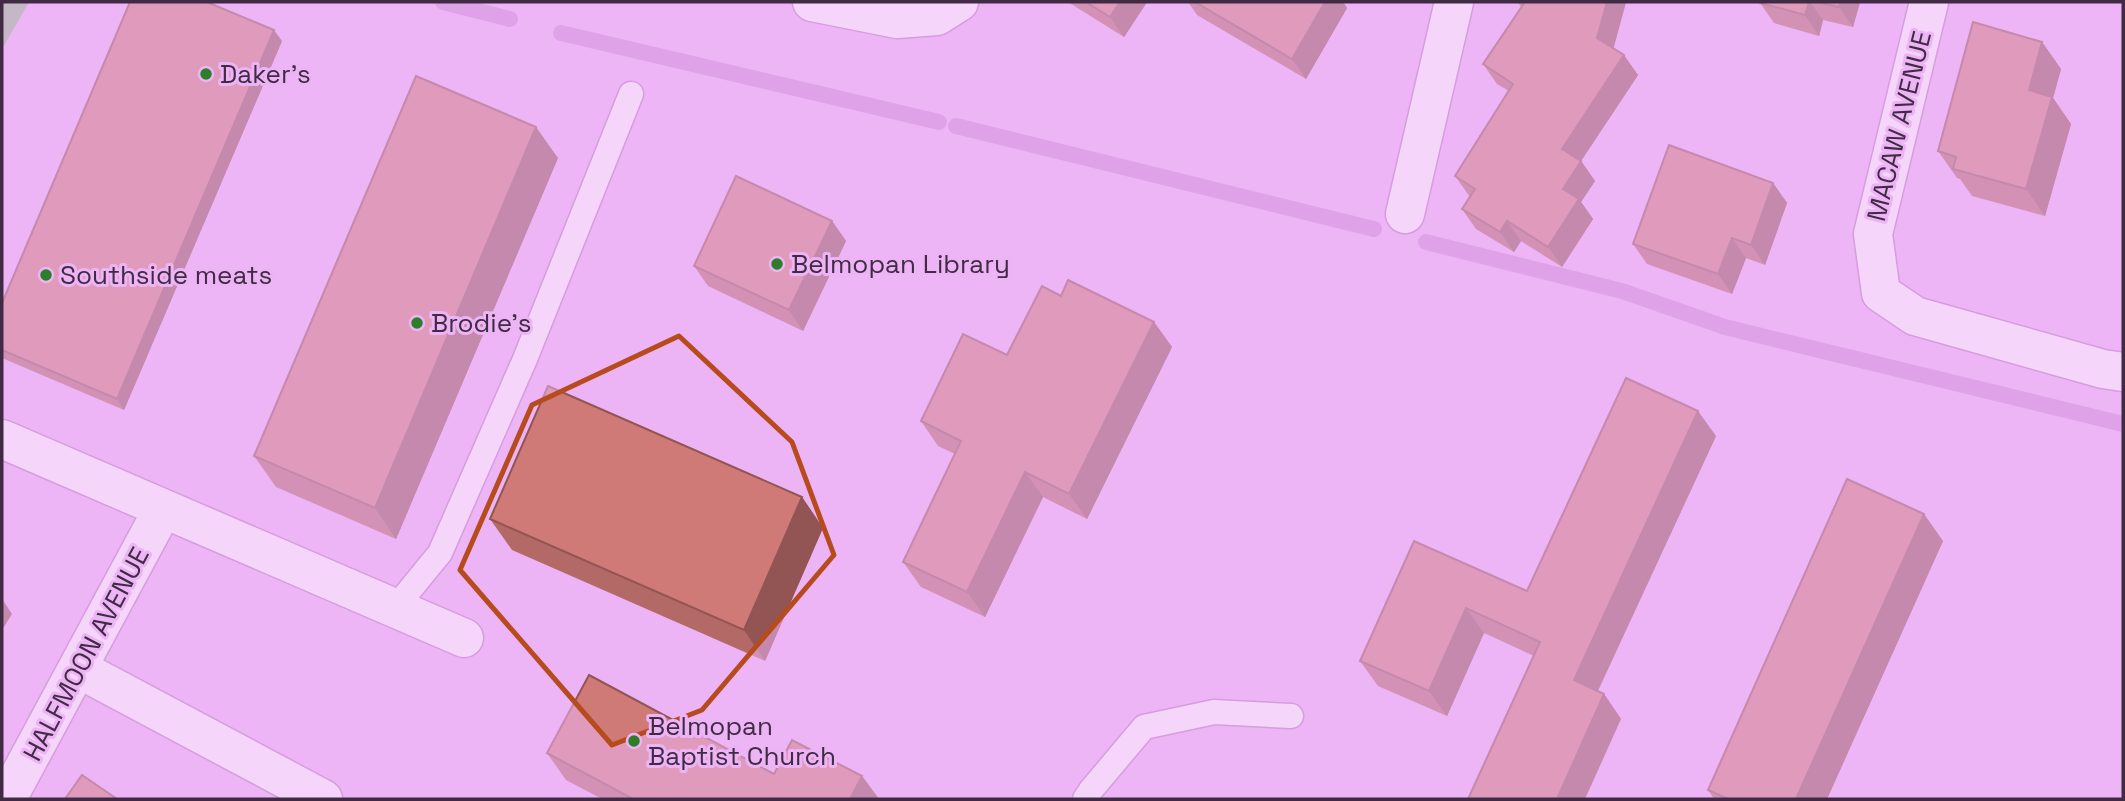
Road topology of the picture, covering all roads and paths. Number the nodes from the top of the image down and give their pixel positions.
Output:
1 (812, 2) edge
2 (959, 2) edge
3 (1454, 2) edge
4 (1929, 2) edge
5 (631, 94) dead end
6 (1405, 214) dead end
7 (2123, 372) edge
8 (2, 439) edge
9 (163, 509) junction
10 (396, 608) junction
11 (464, 638) dead end
12 (79, 669) junction
13 (1291, 716) dead end
14 (7, 799) edge
15 (323, 799) edge
16 (1086, 799) edge

1 - 2 street
3 - 6 street
4 - 7 street, MACAW AVENUE
5 - 10 lane
8 - 9 street
9 - 10 street
9 - 12 street, HALFMOON AVENUE
10 - 11 street
12 - 14 street, HALFMOON AVENUE
12 - 15 street
13 - 16 lane

